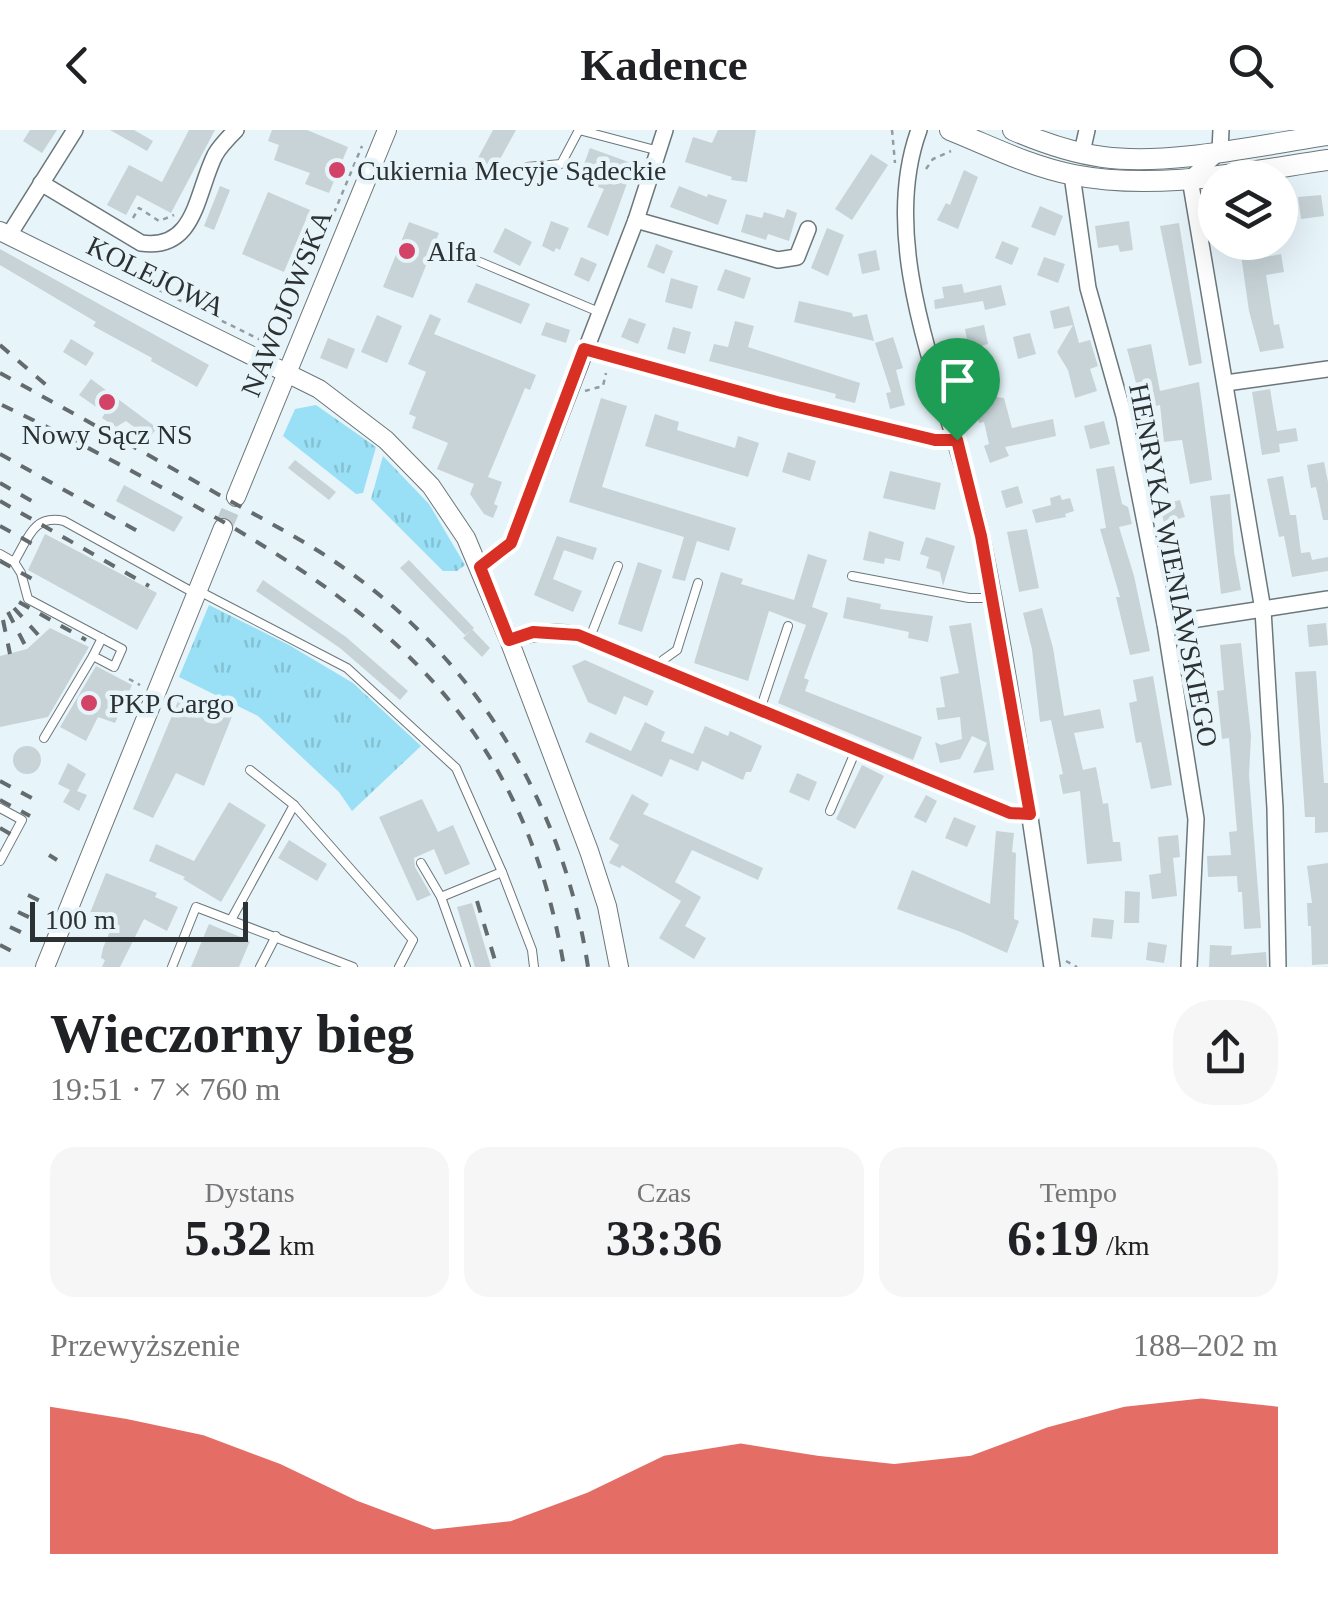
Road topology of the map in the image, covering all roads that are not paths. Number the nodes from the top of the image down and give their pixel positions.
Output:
1 (75, 130) edge
2 (236, 130) edge
3 (387, 130) edge
4 (666, 130) edge
5 (919, 130) edge
6 (950, 130) edge
7 (1013, 130) edge
8 (1087, 130) edge
9 (1328, 134) edge
10 (1220, 140) edge
11 (659, 151) junction
12 (1082, 152) junction
13 (1328, 160) edge
14 (1298, 164) edge
15 (528, 167) dead end
16 (1072, 175) junction
17 (1198, 178) edge
18 (1190, 179) junction
19 (41, 183) junction
20 (636, 220) junction
21 (808, 229) dead end
22 (4, 233) edge
23 (480, 262) dead end
24 (599, 312) junction
25 (584, 349) junction
26 (1328, 369) edge
27 (287, 371) junction
28 (1226, 383) junction
29 (957, 440) junction
30 (236, 497) tunnel mouth
31 (222, 528) tunnel mouth
32 (0, 554) edge
33 (14, 562) junction
34 (618, 566) dead end
35 (480, 567) junction
36 (852, 576) dead end
37 (698, 583) dead end
38 (196, 592) junction
39 (992, 598) junction
40 (1328, 599) edge
41 (1263, 610) junction
42 (1165, 624) junction
43 (788, 626) dead end
44 (102, 638) junction
45 (509, 640) junction
46 (589, 640) junction
47 (93, 656) junction
48 (657, 668) junction
49 (760, 710) junction
50 (44, 738) dead end
51 (856, 750) junction
52 (250, 770) dead end
53 (294, 805) junction
54 (0, 808) edge
55 (830, 811) dead end
56 (1030, 814) junction
57 (3, 849) edge
58 (0, 861) edge
59 (421, 863) dead end
60 (502, 872) junction
61 (441, 897) junction
62 (231, 920) junction
63 (276, 936) junction
64 (45, 967) edge
65 (172, 967) edge
66 (260, 967) edge
67 (353, 967) edge
68 (399, 967) edge
69 (466, 967) edge
70 (534, 967) edge
71 (619, 967) edge
72 (1052, 967) edge
73 (1189, 967) edge
74 (1278, 967) edge

1 - 19 street
2 - 19 street
3 - 27 street, NAWOJOWSKA
4 - 11 street
5 - 29 street
6 - 16 main road
7 - 12 main road
8 - 12 street
9 - 10 main road
10 - 12 main road
10 - 18 street
11 - 15 lane
11 - 20 street
13 - 14 main road
16 - 18 main road
16 - 42 street, HENRYKA WIENIAWSKIEGO
17 - 18 main road
18 - 28 street
19 - 22 street
20 - 21 street
20 - 24 street
22 - 27 street, KOLEJOWA
23 - 24 lane
24 - 25 street
25 - 29 street
25 - 35 street
26 - 28 street
27 - 30 street, NAWOJOWSKA
27 - 35 street, KOLEJOWA
28 - 41 street
29 - 39 street
31 - 38 street
32 - 33 lane
33 - 38 lane
33 - 44 lane
34 - 46 lane
35 - 45 street, KOLEJOWA
36 - 39 lane
37 - 48 lane
38 - 60 lane
38 - 64 street
39 - 56 street
40 - 41 street
41 - 42 street
41 - 74 street
42 - 73 street, HENRYKA WIENIAWSKIEGO
43 - 49 lane
44 - 47 lane
44 - 47 lane
45 - 46 street
45 - 71 street, KOLEJOWA
46 - 48 street
47 - 50 lane
48 - 49 street
49 - 51 street
51 - 55 lane
51 - 56 street
52 - 53 lane
53 - 62 lane
53 - 68 lane
54 - 57 lane
56 - 72 street
57 - 58 lane
59 - 61 lane
60 - 61 lane
60 - 70 lane
61 - 69 lane
62 - 63 lane
62 - 65 lane
63 - 66 lane
63 - 67 lane

